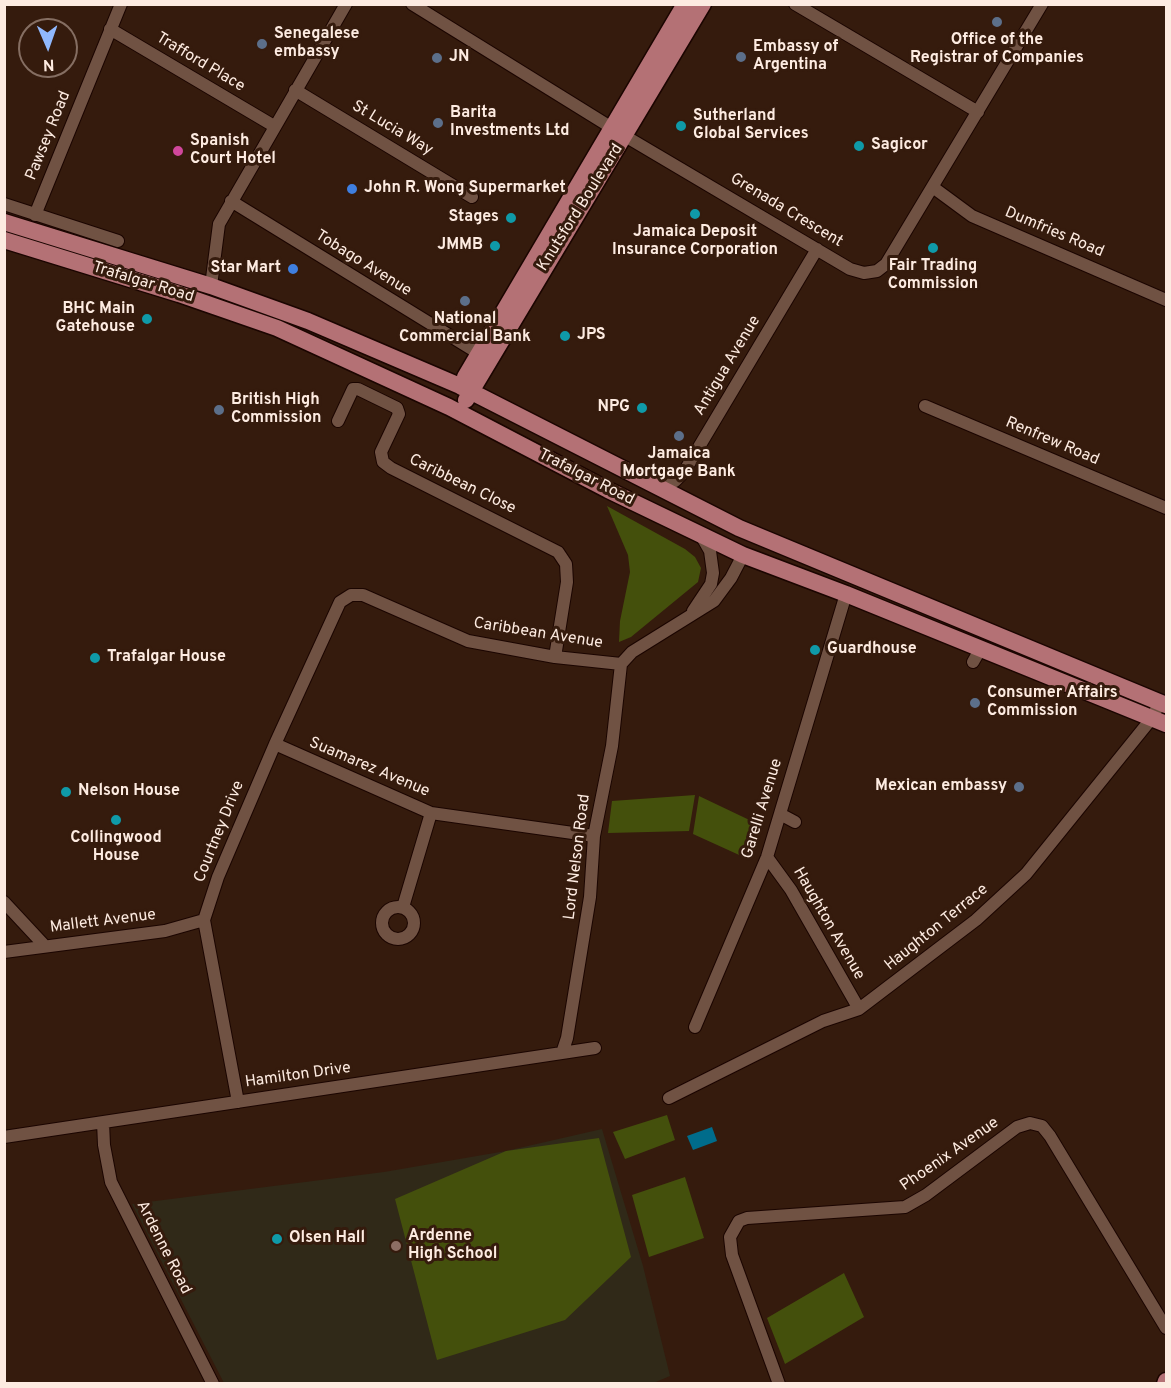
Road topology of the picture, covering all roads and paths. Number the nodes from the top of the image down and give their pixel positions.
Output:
1 (121, 4) edge
2 (346, 4) edge
3 (412, 4) edge
4 (685, 4) edge
5 (703, 4) edge
6 (795, 4) edge
7 (1042, 4) edge
8 (110, 28) junction
9 (295, 90) junction
10 (978, 112) junction
11 (274, 126) junction
12 (619, 133) junction
13 (934, 188) junction
14 (472, 197) dead end
15 (231, 201) junction
16 (4, 204) edge
17 (35, 214) junction
18 (4, 222) edge
19 (4, 240) edge
20 (118, 242) dead end
21 (817, 249) junction
22 (211, 286) junction
23 (1167, 300) edge
24 (478, 362) junction
25 (435, 375) junction
26 (465, 389) junction
27 (926, 406) dead end
28 (454, 410) junction
29 (508, 412) junction
30 (338, 421) dead end
31 (657, 487) junction
32 (1167, 508) edge
33 (739, 528) junction
34 (702, 537) junction
35 (743, 555) junction
36 (846, 594) junction
37 (351, 595) joint
38 (687, 620) junction
39 (555, 657) junction
40 (621, 664) junction
41 (1163, 704) edge
42 (1159, 721) edge
43 (275, 744) junction
44 (431, 813) junction
45 (780, 814) junction
46 (795, 822) dead end
47 (594, 836) junction
48 (767, 857) junction
49 (4, 902) edge
50 (403, 907) dead end
51 (204, 920) junction
52 (44, 945) junction
53 (4, 952) edge
54 (859, 1009) junction
55 (695, 1027) dead end
56 (596, 1048) dead end
57 (562, 1053) junction
58 (669, 1098) dead end
59 (238, 1102) junction
60 (104, 1122) junction
61 (4, 1137) edge
62 (1167, 1328) edge
63 (213, 1383) edge
64 (779, 1383) edge

1 - 8 street, Pawsey Road
2 - 9 street
3 - 12 street, Grenada Crescent
4 - 12 main road, Knutsford Boulevard
5 - 12 main road, Knutsford Boulevard
6 - 10 street
7 - 10 street, Grenada Crescent
8 - 11 street, Trafford Place
8 - 17 street, Pawsey Road
9 - 11 street
9 - 14 street, St Lucia Way
10 - 13 street, Grenada Crescent
11 - 15 street
12 - 21 street, Grenada Crescent
12 - 24 main road, Knutsford Boulevard
13 - 21 street, Grenada Crescent
13 - 23 street, Dumfries Road
15 - 22 street
15 - 24 street, Tobago Avenue
16 - 17 street
17 - 20 street
18 - 22 main road, Trafalgar Road
19 - 28 main road, Trafalgar Road
21 - 31 street, Antigua Avenue
22 - 25 main road, Trafalgar Road
24 - 25 main road
24 - 26 main road, Knutsford Boulevard
24 - 29 main road
25 - 26 main road, Trafalgar Road
26 - 28 main road, Knutsford Boulevard
26 - 29 main road, Trafalgar Road
27 - 32 street, Renfrew Road
28 - 34 main road, Trafalgar Road
29 - 31 main road, Trafalgar Road
30 - 39 street, Caribbean Close
31 - 33 main road, Trafalgar Road
33 - 35 main road
33 - 41 main road, Trafalgar Road
34 - 35 main road, Trafalgar Road
34 - 38 street
35 - 36 main road, Trafalgar Road
35 - 38 street
36 - 42 main road, Trafalgar Road
36 - 45 street, Garelli Avenue
37 - 39 street, Caribbean Avenue
37 - 43 street, Courtney Drive
38 - 40 street
39 - 40 street, Caribbean Avenue
40 - 47 street, Lord Nelson Road
41 - 42 street, Haughton Terrace
42 - 54 street, Haughton Terrace
43 - 44 street, Suamarez Avenue
43 - 51 street, Courtney Drive
44 - 47 street, Suamarez Avenue
44 - 50 street
45 - 46 street
45 - 48 street, Garelli Avenue
47 - 57 street, Lord Nelson Road
48 - 54 street, Haughton Avenue
48 - 55 street, Garelli Avenue
49 - 52 street
51 - 52 street, Mallett Avenue
51 - 59 street, Courtney Drive
52 - 53 street, Mallett Avenue
54 - 58 street, Haughton Terrace
56 - 57 street, Hamilton Drive
57 - 59 street, Hamilton Drive
59 - 60 street, Hamilton Drive
60 - 61 street, Hamilton Drive
60 - 63 street, Ardenne Road
62 - 64 street, Phoenix Avenue

